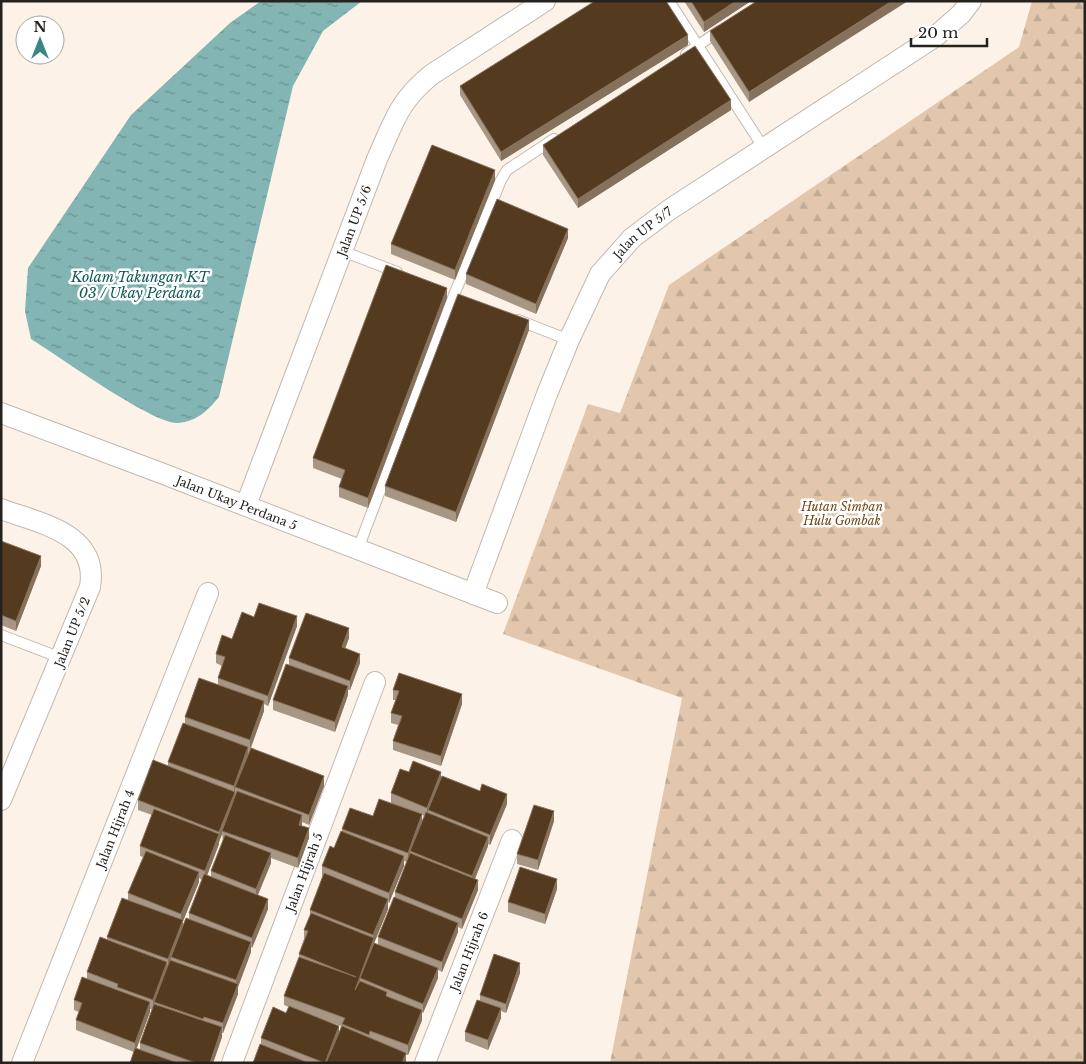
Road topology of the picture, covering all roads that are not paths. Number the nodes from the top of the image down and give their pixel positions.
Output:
1 (546, 1) edge
2 (668, 1) edge
3 (971, 1) edge
4 (727, 26) edge
5 (698, 46) junction
6 (673, 62) edge
7 (567, 130) edge
8 (763, 147) junction
9 (342, 251) junction
10 (411, 278) edge
11 (507, 315) edge
12 (568, 340) junction
13 (1, 413) edge
14 (246, 505) junction
15 (1, 509) edge
16 (358, 549) junction
17 (208, 592) dead end
18 (473, 594) junction
19 (497, 603) dead end
20 (1, 635) edge
21 (61, 658) junction
22 (374, 682) dead end
23 (1, 800) edge
24 (512, 840) dead end
25 (22, 1063) edge
26 (232, 1063) edge
27 (425, 1063) edge

1 - 9 street, Jalan UP 5/6
2 - 5 lane
3 - 8 street, Jalan UP 5/7
4 - 5 lane
5 - 6 lane
5 - 8 lane
7 - 16 lane
8 - 12 street, Jalan UP 5/7
9 - 10 lane
9 - 14 street, Jalan UP 5/6
11 - 12 lane
12 - 18 street, Jalan UP 5/7
13 - 14 street, Jalan Ukay Perdana 5
14 - 16 street, Jalan Ukay Perdana 5
15 - 21 street, Jalan UP 5/2
16 - 18 street, Jalan Ukay Perdana 5
17 - 25 street, Jalan Hijrah 4
18 - 19 street, Jalan Ukay Perdana 5
20 - 21 lane
21 - 23 street, Jalan UP 5/2
22 - 26 street, Jalan Hijrah 5
24 - 27 street, Jalan Hijrah 6

